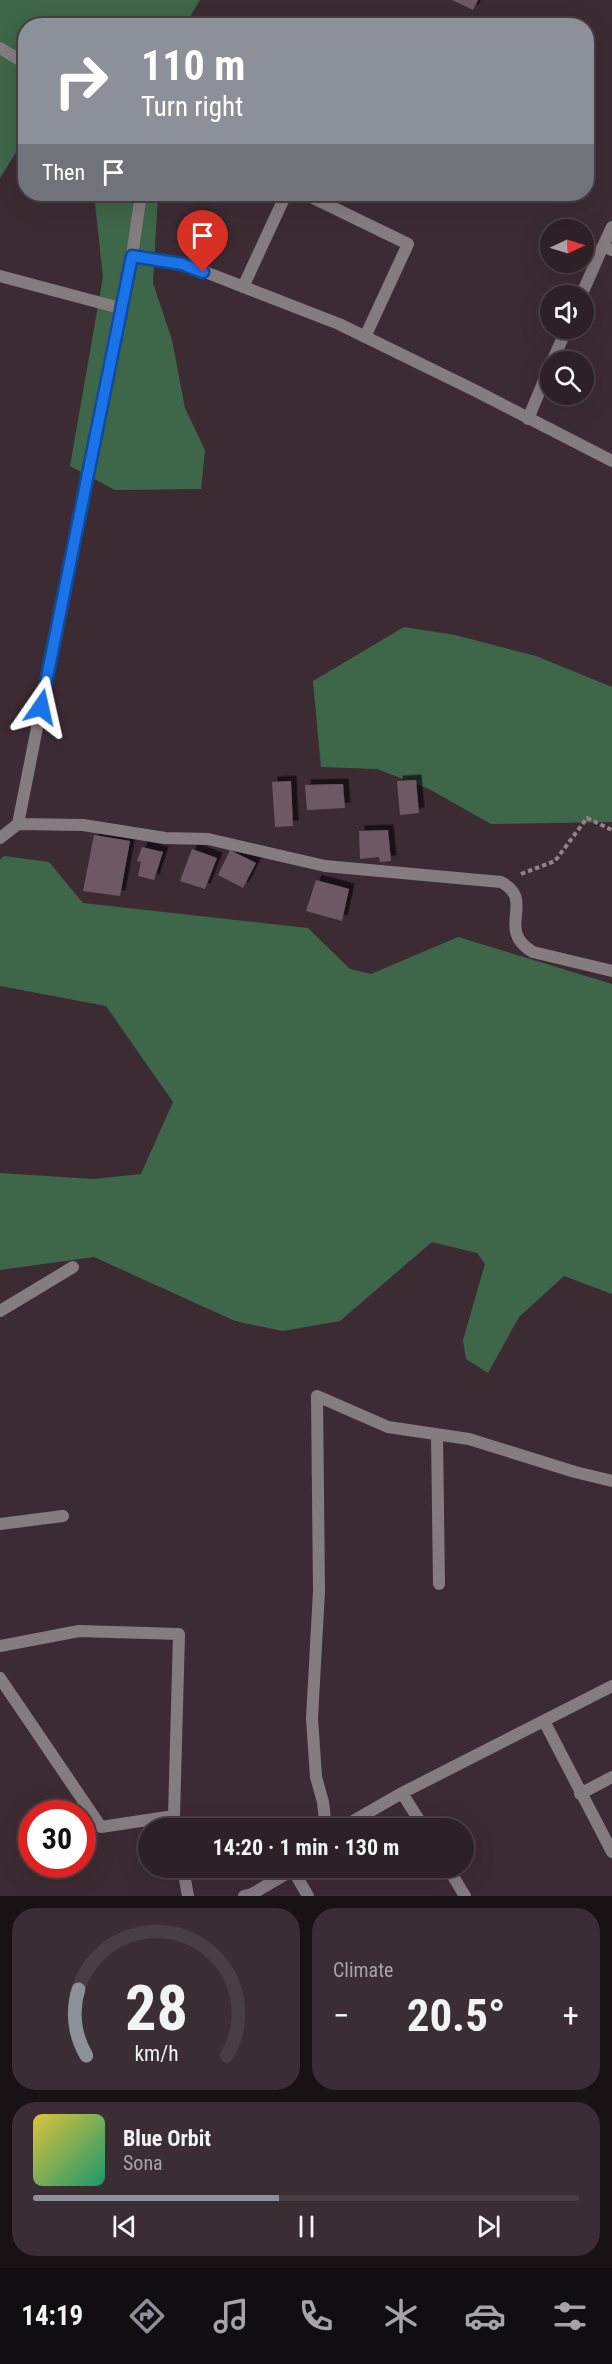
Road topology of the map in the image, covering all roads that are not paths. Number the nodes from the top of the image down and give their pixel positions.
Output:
1 (0, 48) edge
2 (18, 59) edge
3 (140, 201) edge
4 (283, 201) edge
5 (319, 201) edge
6 (612, 227) edge
7 (607, 248) edge
8 (132, 256) junction
9 (0, 276) edge
10 (587, 285) edge
11 (243, 287) junction
12 (120, 308) junction
13 (365, 337) junction
14 (540, 390) edge
15 (528, 419) junction
16 (612, 461) edge
17 (18, 824) junction
18 (0, 838) edge
19 (612, 971) edge
20 (73, 1267) dead end
21 (0, 1311) edge
22 (437, 1435) junction
23 (612, 1481) edge
24 (63, 1516) dead end
25 (0, 1524) edge
26 (439, 1584) dead end
27 (0, 1646) edge
28 (0, 1678) edge
29 (612, 1686) edge
30 (544, 1721) junction
31 (612, 1777) edge
32 (402, 1793) junction
33 (580, 1794) junction
34 (175, 1818) edge
35 (325, 1818) edge
36 (358, 1818) edge
37 (418, 1818) edge
38 (138, 1824) edge
39 (612, 1852) edge
40 (185, 1878) edge
41 (280, 1878) edge
42 (299, 1878) edge
43 (454, 1878) edge
44 (188, 1896) edge
45 (244, 1896) edge
46 (308, 1896) edge
47 (465, 1896) edge

1 - 2 street
3 - 8 street
4 - 11 street
5 - 13 street
6 - 7 street
7 - 10 street
8 - 11 street
8 - 12 street
9 - 12 street
11 - 13 street
12 - 17 street
13 - 15 street
14 - 15 street
15 - 16 street
17 - 18 street
17 - 19 street
20 - 21 street
22 - 23 street
22 - 26 street
22 - 35 street
24 - 25 street
27 - 34 street
28 - 38 street
29 - 30 street
30 - 32 street
30 - 33 street
31 - 33 street
32 - 36 street
32 - 37 street
33 - 39 street
40 - 44 street
41 - 45 street
42 - 46 street
43 - 47 street

